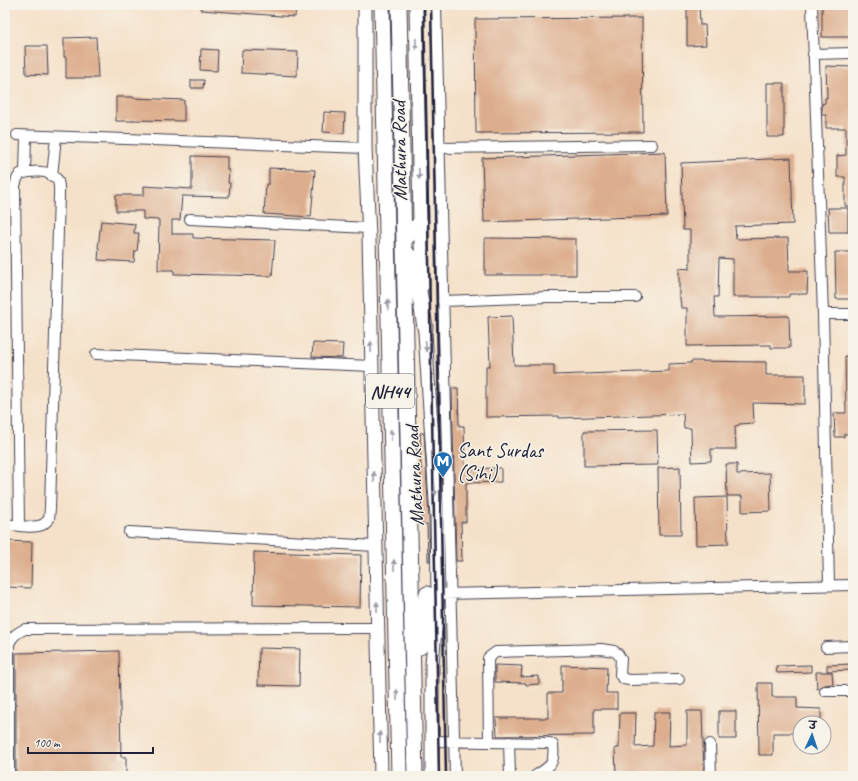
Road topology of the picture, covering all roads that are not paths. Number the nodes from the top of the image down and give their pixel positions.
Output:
1 (365, 5) edge
2 (382, 5) edge
3 (399, 5) edge
4 (416, 5) edge
5 (436, 5) edge
6 (812, 5) edge
7 (853, 53) edge
8 (813, 54) junction
9 (56, 137) junction
10 (652, 145) dead end
11 (365, 148) junction
12 (440, 148) junction
13 (25, 173) junction
14 (52, 176) junction
15 (190, 218) dead end
16 (420, 223) junction
17 (368, 228) junction
18 (404, 243) junction
19 (636, 297) dead end
20 (443, 301) junction
21 (823, 314) junction
22 (853, 314) edge
23 (425, 327) junction
24 (96, 354) dead end
25 (372, 366) junction
26 (5, 524) edge
27 (19, 525) junction
28 (129, 532) dead end
29 (376, 546) junction
30 (829, 585) junction
31 (853, 585) edge
32 (432, 594) junction
33 (378, 628) junction
34 (853, 646) edge
35 (826, 647) dead end
36 (679, 679) dead end
37 (824, 691) dead end
38 (853, 691) edge
39 (432, 741) junction
40 (454, 742) junction
41 (489, 742) junction
42 (509, 742) junction
43 (710, 744) dead end
44 (9, 776) edge
45 (381, 776) edge
46 (399, 776) edge
47 (415, 776) edge
48 (432, 776) edge
49 (455, 776) edge
50 (510, 776) edge
51 (535, 776) edge
52 (711, 776) edge

1 - 11 main road, Mathura Road
46 -> 2 highway, Mathura Road / NH44
3 - 18 highway, NH44
4 -> 16 main road, Mathura Road
5 - 12 street
6 - 8 street
7 - 8 street
8 - 21 street
9 - 11 street
9 - 13 street
9 - 14 street
10 - 12 street
11 - 17 main road, Mathura Road
12 - 20 street
13 - 14 street
13 - 27 street
14 - 27 street
15 - 17 street
16 - 18 highway
16 - 23 main road, Mathura Road
25 -> 17 main road, Mathura Road
18 - 23 highway
18 - 32 highway, Mathura Road / NH44
19 - 20 street
20 - 32 street
21 - 22 street
21 - 30 street
23 -> 32 main road, Mathura Road
24 - 25 street
29 -> 25 main road, Mathura Road
26 - 27 street
28 - 29 street
33 -> 29 main road, Mathura Road
30 - 31 street
30 - 32 street
32 - 39 main road, Mathura Road
32 - 40 street
32 - 47 highway
33 - 44 street
45 -> 33 main road, Mathura Road
34 - 35 street
36 - 41 street
37 - 38 street
39 - 40 street
39 - 48 main road, Mathura Road
40 - 41 street
40 - 49 street
41 - 42 street
42 - 50 street
42 - 51 street
43 - 52 street

